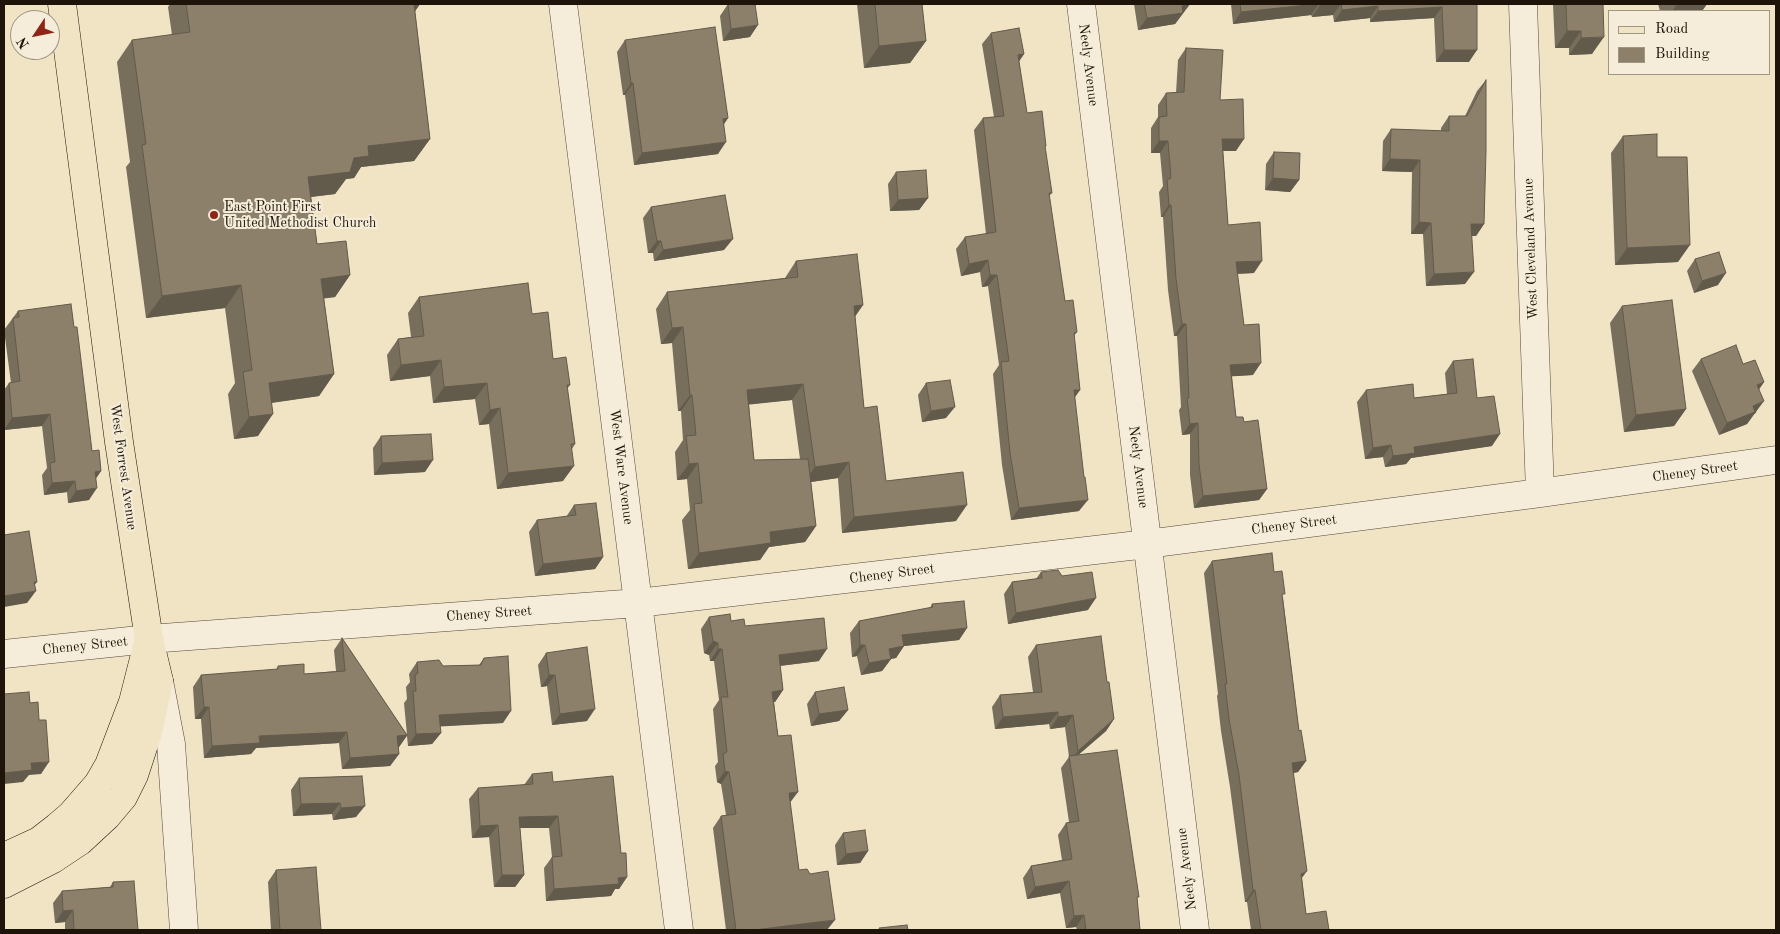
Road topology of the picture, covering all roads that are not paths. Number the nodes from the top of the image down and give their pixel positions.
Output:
1 (62, 4) edge
2 (563, 4) edge
3 (1081, 4) edge
4 (1523, 4) edge
5 (1776, 460) edge
6 (1540, 494) junction
7 (1147, 544) junction
8 (638, 603) junction
9 (149, 640) junction
10 (4, 654) edge
11 (159, 681) junction
12 (4, 858) edge
13 (4, 884) edge
14 (184, 930) edge
15 (678, 930) edge
16 (1195, 930) edge

1 - 9 main road, West Forrest Avenue
2 - 8 street, West Ware Avenue
3 - 7 street, Neely Avenue
4 - 6 street, West Cleveland Avenue
5 - 6 street, Cheney Street
6 - 7 street, Cheney Street
7 - 8 street, Cheney Street
7 - 16 street, Neely Avenue
8 - 9 street, Cheney Street
8 - 15 street, West Ware Avenue
9 - 10 street, Cheney Street
9 - 11 main road, West Forrest Avenue
9 - 12 main road
11 - 13 main road
11 - 14 street, West Forrest Avenue

